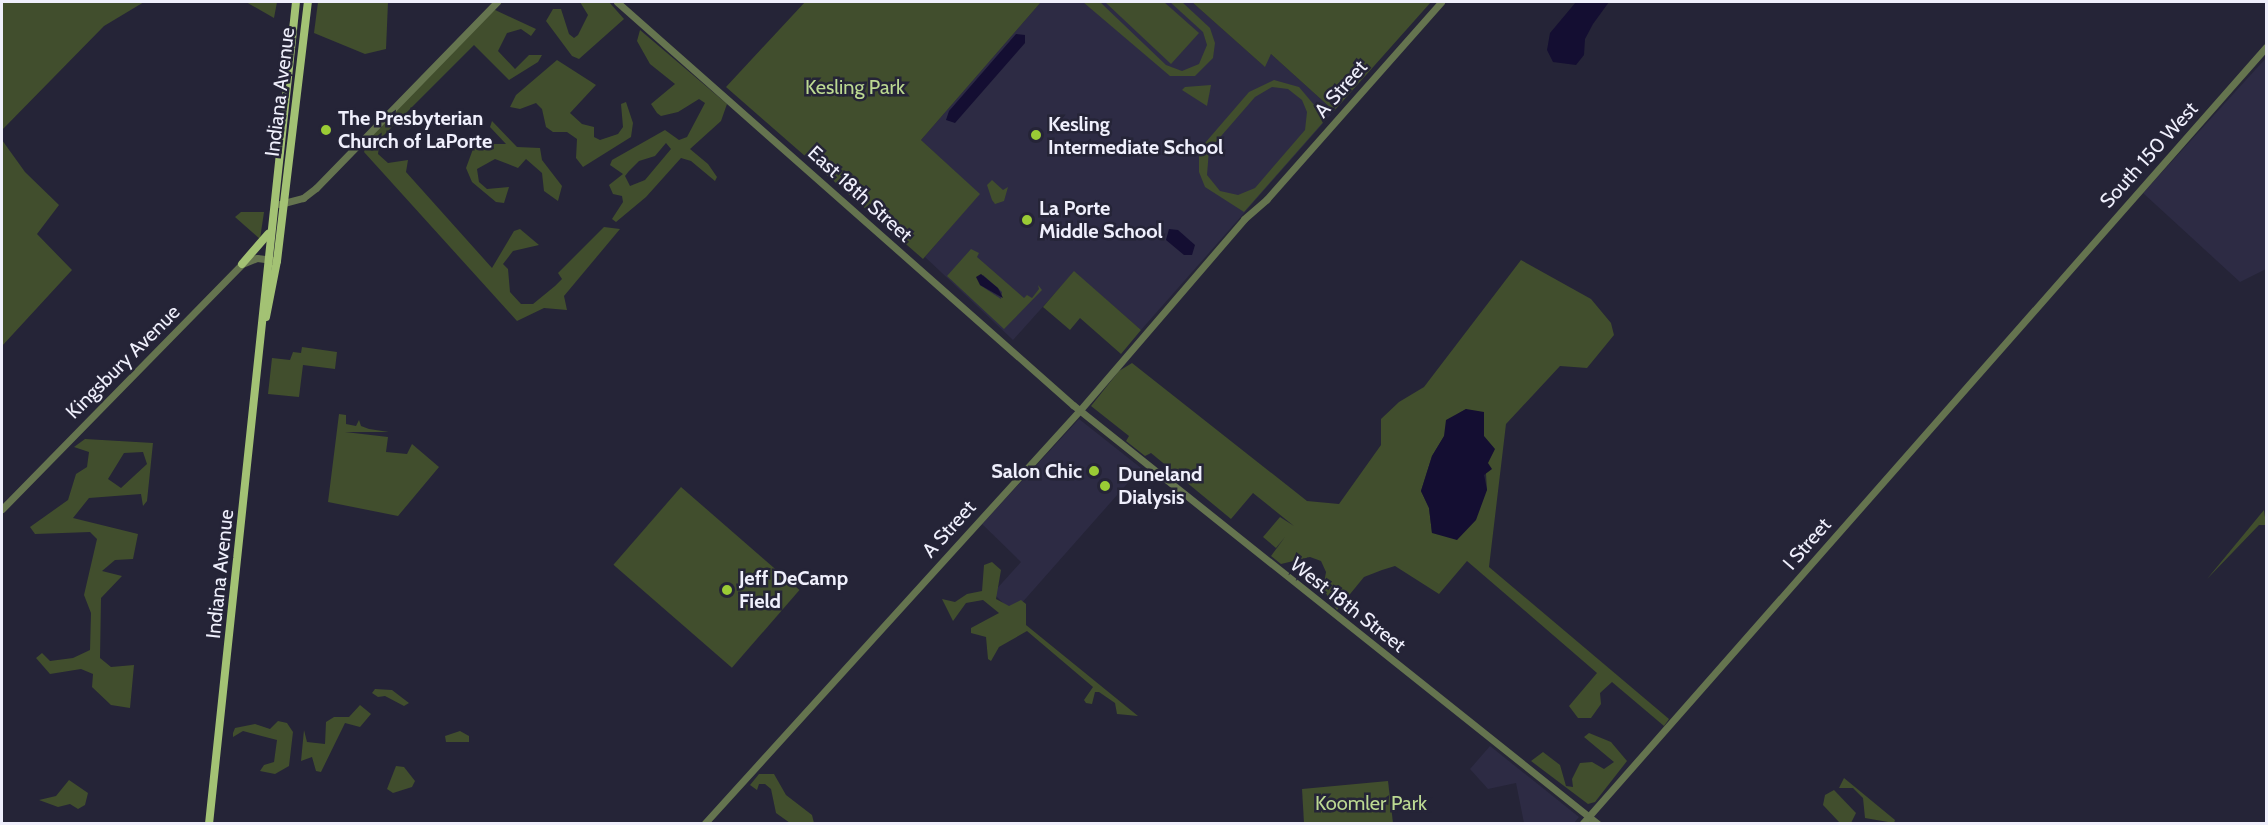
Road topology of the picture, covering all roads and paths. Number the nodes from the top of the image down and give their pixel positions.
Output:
1 (296, 2) edge
2 (308, 2) edge
3 (497, 2) edge
4 (617, 2) edge
5 (1441, 2) edge
6 (2266, 47) edge
7 (289, 58) junction
8 (300, 59) junction
9 (284, 203) junction
10 (272, 205) junction
11 (269, 233) junction
12 (266, 260) junction
13 (277, 261) junction
14 (242, 264) junction
15 (2056, 284) joint
16 (264, 329) junction
17 (1080, 410) junction
18 (2, 509) edge
19 (1589, 816) junction
20 (209, 824) edge
21 (704, 824) edge
22 (1582, 824) edge
23 (1598, 824) edge

1 - 7 main road, Indiana Avenue
2 - 8 main road, Indiana Avenue
3 - 9 street
4 - 17 street, East 18th Street
5 - 17 street, A Street
6 - 15 street, South 150 West
7 - 8 main road
7 - 10 main road, Indiana Avenue
8 - 9 main road, Indiana Avenue
9 - 10 street
9 - 13 main road, Indiana Avenue
10 - 11 main road, Indiana Avenue
11 - 12 main road, Indiana Avenue
11 - 14 main road
12 - 13 street
12 - 14 street
12 - 16 main road, Indiana Avenue
13 - 16 main road, Indiana Avenue
14 - 18 street, Kingsbury Avenue
15 - 19 street, I Street
16 - 20 main road, Indiana Avenue
17 - 19 street, West 18th Street
17 - 21 street, A Street
19 - 22 street, I Street
19 - 23 street, West 18th Street

